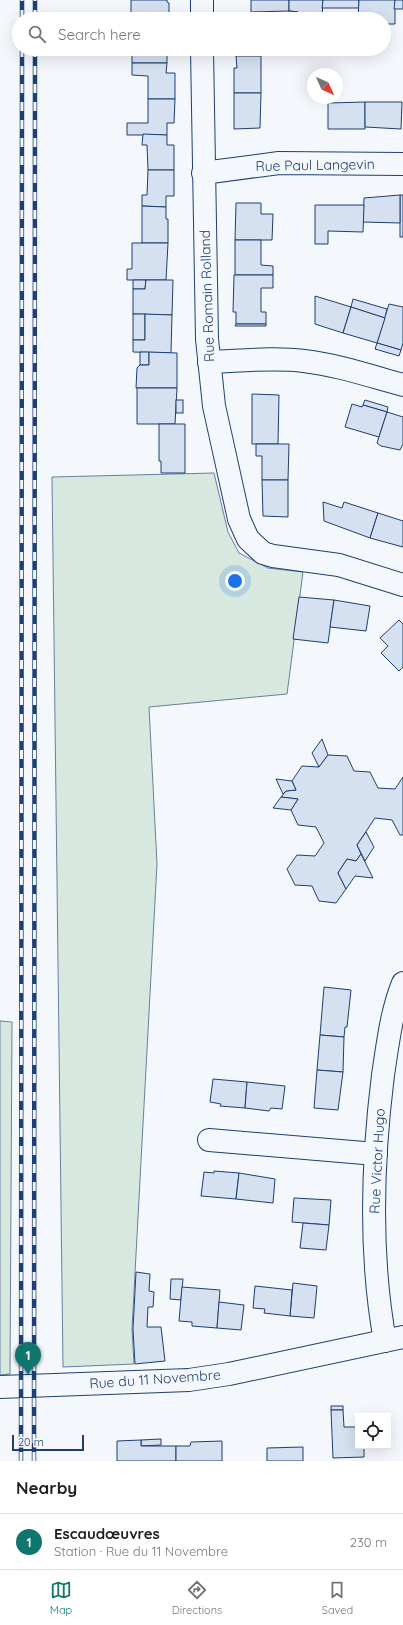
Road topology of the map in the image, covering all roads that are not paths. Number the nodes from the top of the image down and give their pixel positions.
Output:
1 (202, 0) edge
2 (202, 12) edge
3 (202, 56) edge
4 (403, 164) edge
5 (203, 174) junction
6 (209, 362) junction
7 (403, 385) edge
8 (403, 585) edge
9 (403, 983) edge
10 (208, 1140) dead end
11 (376, 1154) junction
12 (394, 1339) edge
13 (0, 1387) edge

1 - 2 street
3 - 5 street, Rue Romain Rolland
4 - 5 street, Rue Paul Langevin
5 - 6 street, Rue Romain Rolland
6 - 7 street
6 - 8 street, Rue Romain Rolland
9 - 11 street, Rue Victor Hugo
10 - 11 street
11 - 12 street, Rue Victor Hugo
12 - 13 street, Rue du 11 Novembre

